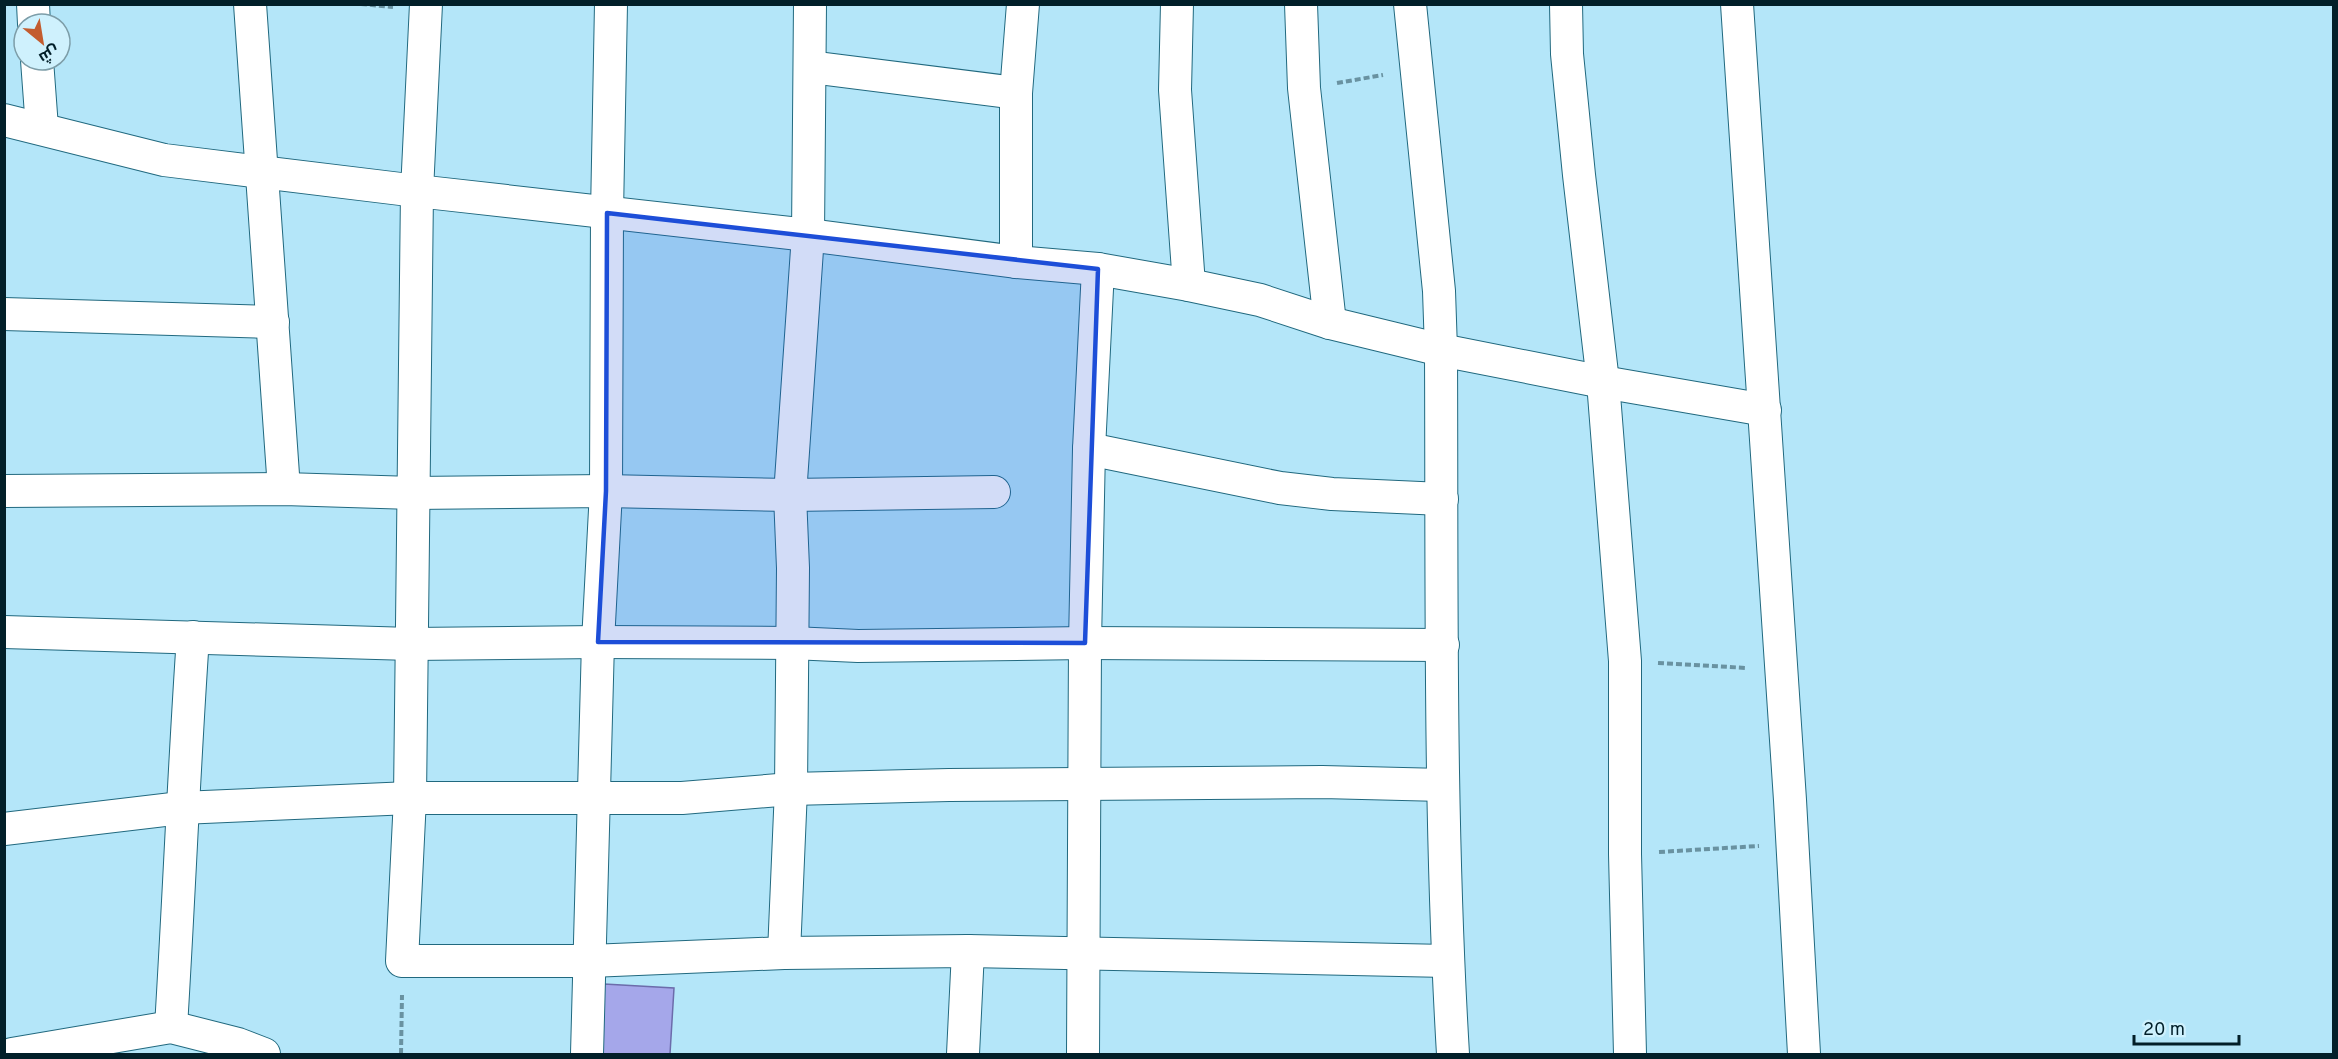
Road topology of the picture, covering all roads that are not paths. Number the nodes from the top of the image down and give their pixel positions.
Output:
1 (250, 4) edge
2 (426, 4) edge
3 (612, 4) edge
4 (810, 4) edge
5 (1023, 4) edge
6 (1177, 4) edge
7 (1300, 4) edge
8 (1410, 4) edge
9 (1566, 4) edge
10 (1737, 4) edge
11 (810, 67) junction
12 (38, 72) edge
13 (1016, 93) junction
14 (4, 120) edge
15 (42, 128) junction
16 (264, 171) junction
17 (417, 191) junction
18 (607, 213) junction
19 (808, 235) junction
20 (1016, 262) junction
21 (1098, 269) junction
22 (1190, 285) junction
23 (4, 314) edge
24 (273, 322) junction
25 (1330, 322) junction
26 (1441, 350) junction
27 (1603, 382) junction
28 (1765, 410) junction
29 (1089, 449) junction
30 (284, 489) junction
31 (4, 491) edge
32 (606, 491) junction
33 (994, 492) dead end
34 (413, 493) junction
35 (790, 495) junction
36 (1442, 499) junction
37 (4, 632) edge
38 (193, 637) junction
39 (598, 642) junction
40 (792, 643) junction
41 (1085, 643) junction
42 (411, 644) junction
43 (1443, 645) junction
44 (1086, 784) junction
45 (1443, 785) junction
46 (791, 789) junction
47 (410, 798) junction
48 (594, 799) junction
49 (182, 808) junction
50 (4, 829) edge
51 (968, 951) junction
52 (784, 953) junction
53 (1084, 955) junction
54 (590, 961) junction
55 (1447, 961) junction
56 (171, 1027) junction
57 (12, 1054) edge
58 (264, 1054) edge
59 (587, 1054) edge
60 (963, 1054) edge
61 (1083, 1054) edge
62 (1453, 1054) edge
63 (1630, 1054) edge
64 (1804, 1054) edge

1 - 16 street
2 - 17 street
3 - 18 street
4 - 11 street
5 - 13 street
6 - 22 street
7 - 25 street
8 - 26 street
9 - 27 street
10 - 28 street
11 - 13 street
11 - 19 street
12 - 15 street
13 - 20 street
14 - 15 street
15 - 16 street
16 - 17 street
16 - 24 street
17 - 18 street
17 - 34 street
18 - 19 street
18 - 32 street
19 - 20 street
19 - 35 street
20 - 21 street
21 - 22 street
21 - 29 street
22 - 25 street
23 - 24 street
24 - 30 street
25 - 26 street
26 - 27 street
26 - 36 street
27 - 28 street
27 - 63 street
28 - 64 street
29 - 36 street
29 - 41 street
30 - 31 street
30 - 34 street
32 - 34 street
32 - 35 street
32 - 39 street
33 - 35 street
34 - 42 street
35 - 40 street
36 - 43 street
37 - 38 street
38 - 42 street
38 - 49 street
39 - 40 street
39 - 42 street
39 - 48 street
40 - 41 street
40 - 46 street
41 - 43 street
41 - 44 street
42 - 47 street
43 - 45 street
44 - 45 street
44 - 46 street
44 - 53 street
45 - 55 street
46 - 48 street
46 - 52 street
47 - 48 street
47 - 49 street
47 - 54 street
48 - 54 street
49 - 50 street
49 - 56 street
51 - 52 street
51 - 53 street
51 - 60 street
52 - 54 street
53 - 55 street
53 - 61 street
54 - 59 street
55 - 62 street
56 - 57 street
56 - 58 street

